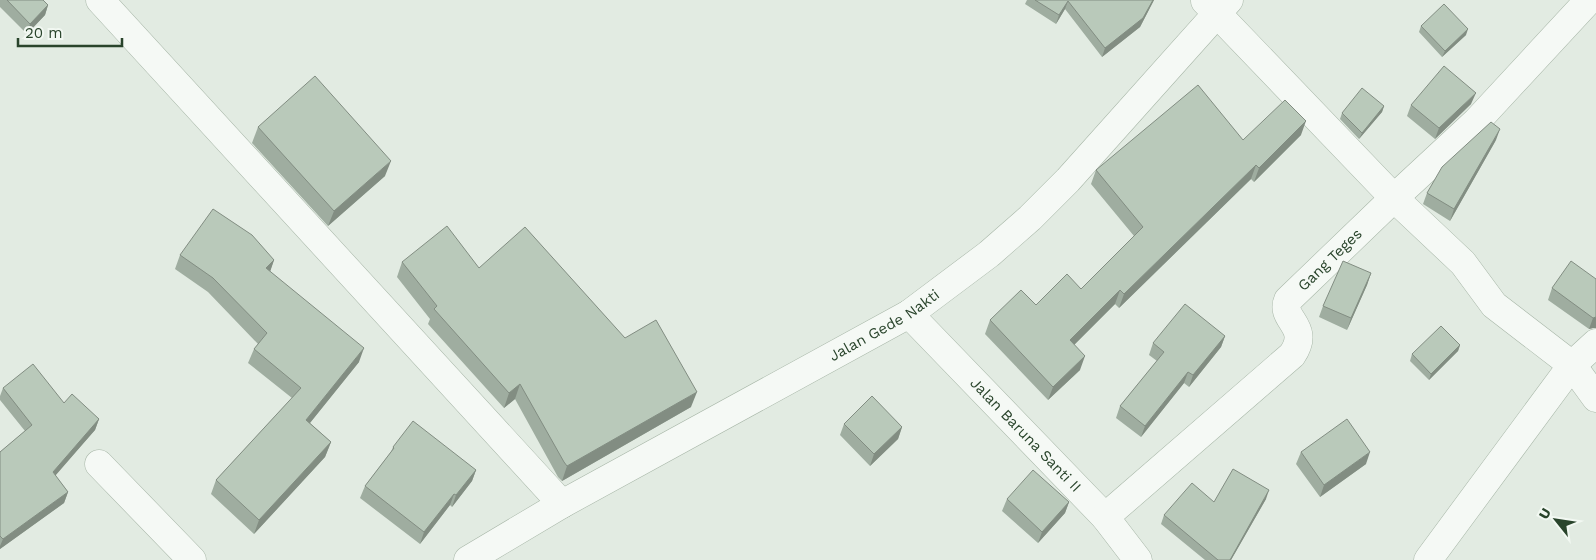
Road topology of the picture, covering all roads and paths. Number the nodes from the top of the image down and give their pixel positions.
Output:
1 (100, 0) edge
2 (1589, 0) edge
3 (1217, 4) edge
4 (1596, 7) edge
5 (1394, 198) junction
6 (908, 314) junction
7 (1596, 343) edge
8 (1572, 365) junction
9 (1596, 398) edge
10 (100, 464) dead end
11 (562, 504) junction
12 (1105, 517) junction
13 (192, 560) edge
14 (468, 560) edge
15 (1138, 560) edge
16 (1428, 560) edge

1 - 11 street
2 - 4 street
2 - 5 street, Gang Teges
3 - 5 street
3 - 6 street, Jalan Gede Nakti
5 - 8 street
5 - 12 street, Gang Teges
6 - 11 street, Jalan Gede Nakti
6 - 12 street, Jalan Baruna Santi II
7 - 8 street
8 - 9 street
8 - 16 street
10 - 13 street
11 - 14 street, Jalan Gede Nakti
12 - 15 street, Jalan Baruna Santi II

